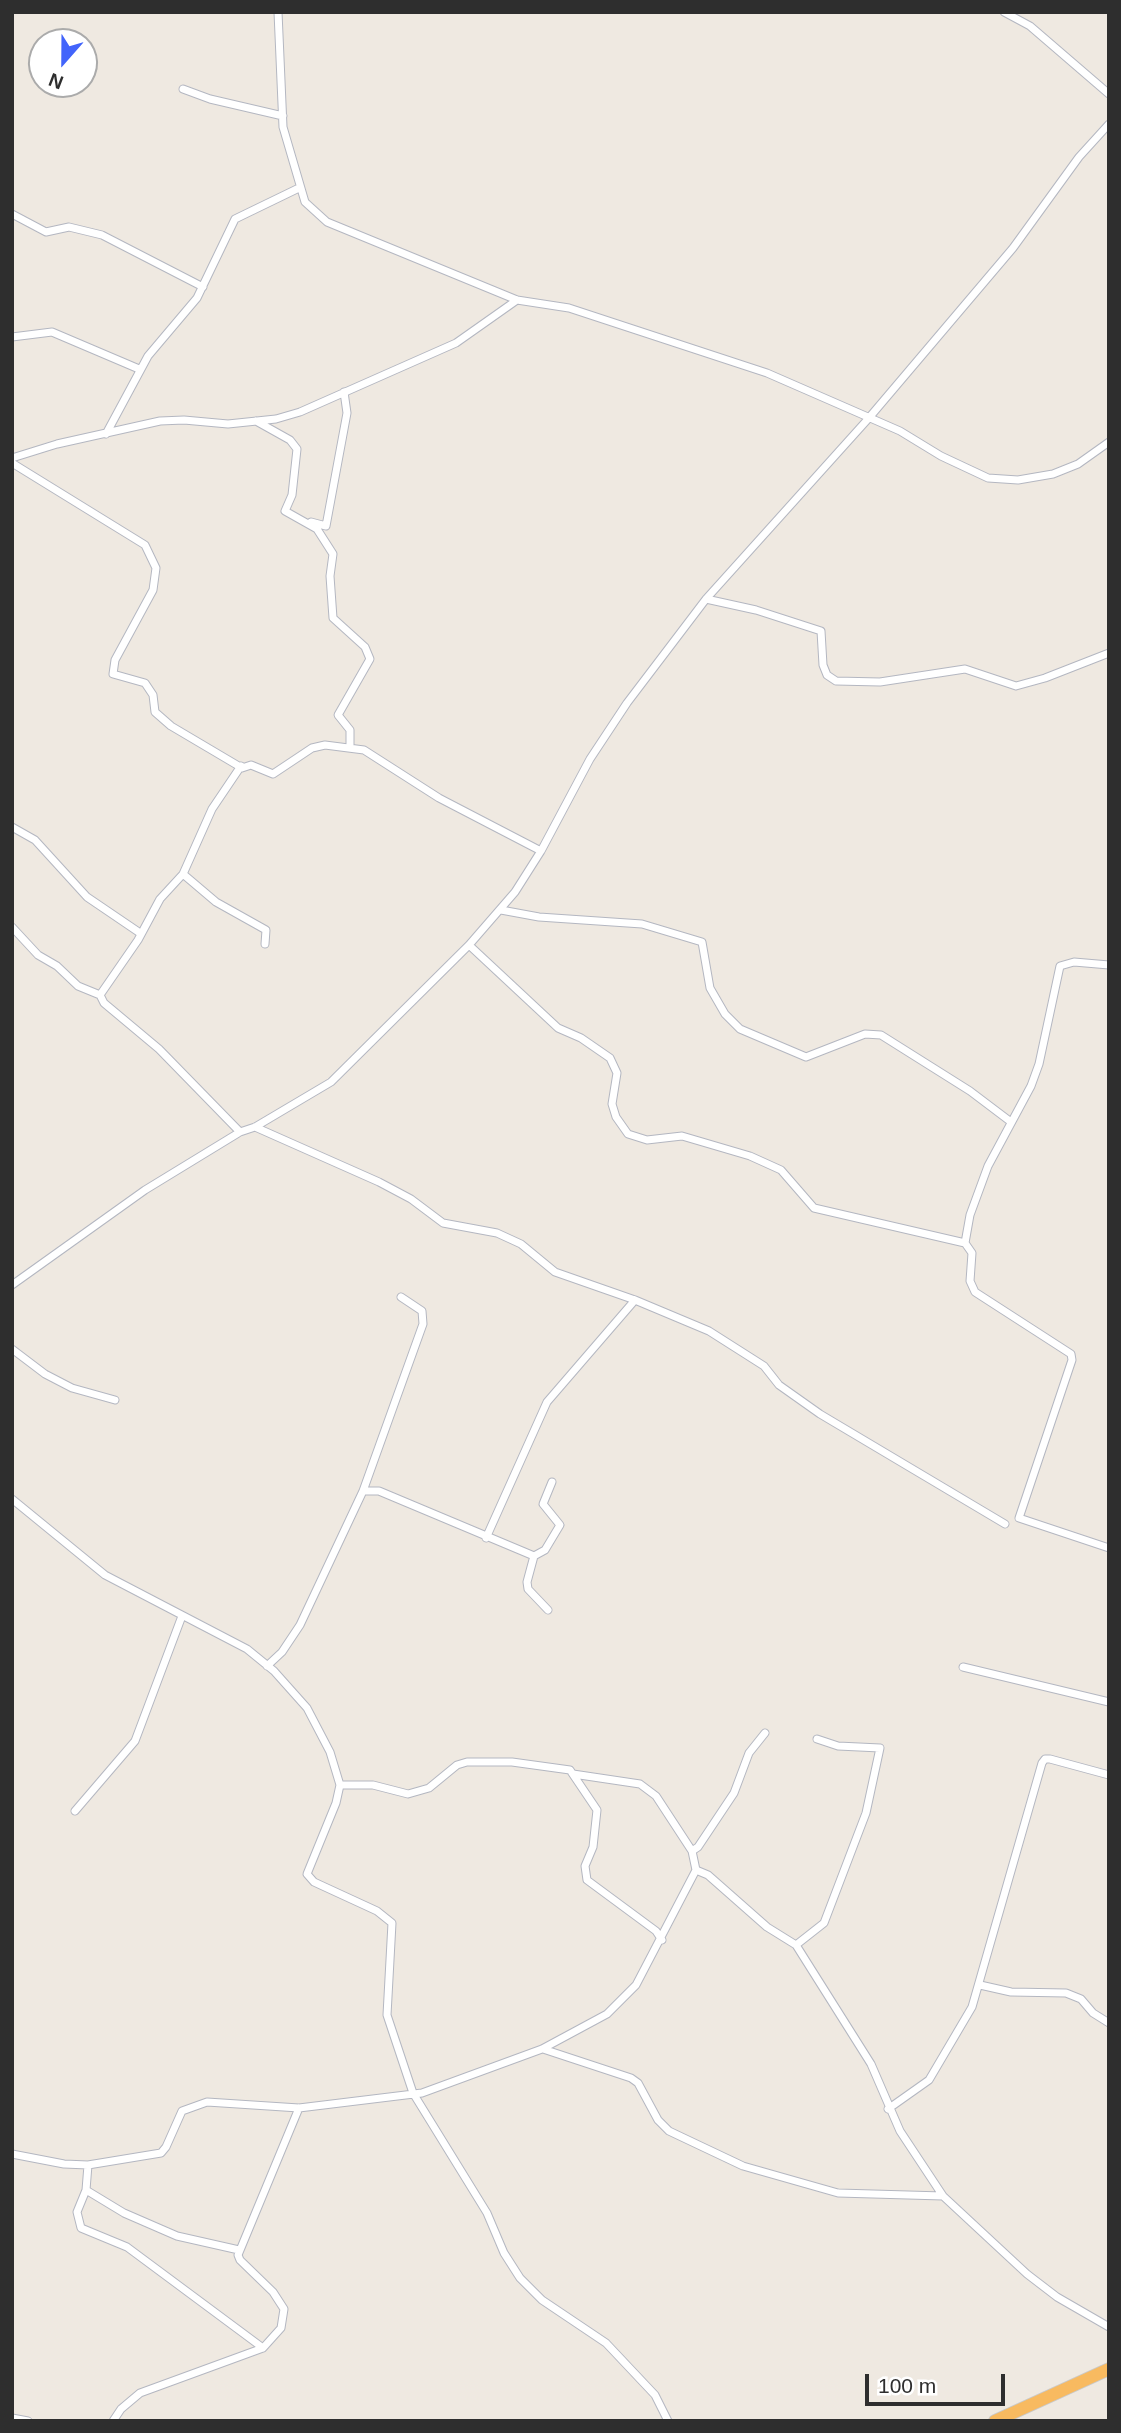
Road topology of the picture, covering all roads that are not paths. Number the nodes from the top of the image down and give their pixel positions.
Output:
1 (278, 12) edge
2 (1004, 12) edge
3 (183, 89) dead end
4 (1109, 94) edge
5 (283, 116) junction
6 (1109, 124) edge
7 (299, 188) junction
8 (12, 214) edge
9 (203, 287) junction
10 (517, 300) junction
11 (12, 337) edge
12 (139, 369) junction
13 (344, 392) junction
14 (868, 419) junction
15 (256, 421) junction
16 (106, 433) junction
17 (1109, 442) edge
18 (12, 461) edge
19 (307, 521) junction
20 (706, 599) junction
21 (1109, 653) edge
22 (350, 748) junction
23 (241, 766) junction
24 (12, 827) edge
25 (541, 851) junction
26 (183, 874) junction
27 (501, 910) junction
28 (12, 927) edge
29 (140, 933) junction
30 (265, 944) dead end
31 (469, 945) junction
32 (1109, 965) edge
33 (100, 995) junction
34 (1011, 1122) junction
35 (255, 1127) junction
36 (240, 1132) junction
37 (965, 1243) junction
38 (12, 1285) edge
39 (401, 1297) dead end
40 (635, 1300) junction
41 (12, 1349) edge
42 (115, 1400) dead end
43 (552, 1482) dead end
44 (363, 1491) junction
45 (12, 1499) edge
46 (1005, 1524) dead end
47 (486, 1538) junction
48 (1109, 1548) edge
49 (534, 1556) junction
50 (548, 1610) dead end
51 (182, 1616) junction
52 (267, 1666) junction
53 (963, 1667) dead end
54 (1109, 1702) edge
55 (765, 1733) dead end
56 (817, 1739) dead end
57 (573, 1774) junction
58 (1109, 1775) edge
59 (340, 1785) junction
60 (75, 1811) dead end
61 (692, 1851) junction
62 (696, 1870) junction
63 (662, 1940) junction
64 (796, 1945) junction
65 (980, 1985) junction
66 (1109, 2022) edge
67 (542, 2049) junction
68 (413, 2093) junction
69 (299, 2108) junction
70 (888, 2109) junction
71 (12, 2154) edge
72 (88, 2165) junction
73 (86, 2190) junction
74 (943, 2196) junction
75 (239, 2250) junction
76 (1109, 2327) edge
77 (263, 2348) junction
78 (1109, 2369) edge
79 (12, 2418) edge
80 (28, 2421) edge
81 (113, 2421) edge
82 (668, 2421) edge
83 (995, 2421) edge

1 - 5 street
2 - 4 street
3 - 5 street
5 - 7 street
6 - 14 street
7 - 9 street
7 - 10 street
8 - 9 street
9 - 12 street
10 - 13 street
10 - 14 street
11 - 12 street
12 - 16 street
13 - 15 street
13 - 19 street
14 - 17 street
14 - 20 street
15 - 16 street
15 - 19 street
16 - 18 street
18 - 23 street
19 - 22 street
20 - 21 street
20 - 25 street
22 - 23 street
22 - 25 street
23 - 26 street
24 - 29 street
25 - 27 street
26 - 29 street
26 - 30 street
27 - 31 street
27 - 34 street
28 - 33 street
29 - 33 street
31 - 35 street
31 - 37 street
32 - 34 street
33 - 36 street
34 - 37 street
35 - 36 street
35 - 40 street
36 - 38 street
37 - 48 street
39 - 44 street
40 - 46 street
40 - 47 street
41 - 42 street
43 - 49 street
44 - 47 street
44 - 52 street
45 - 51 street
47 - 49 street
49 - 50 street
51 - 52 street
51 - 60 street
52 - 59 street
53 - 54 street
55 - 61 street
56 - 64 street
57 - 59 street
57 - 61 street
57 - 63 street
58 - 65 street
59 - 68 street
61 - 62 street
62 - 63 street
62 - 64 street
63 - 67 street
64 - 70 street
65 - 66 street
65 - 70 street
67 - 68 street
67 - 74 street
68 - 69 street
68 - 82 street
69 - 72 street
69 - 75 street
70 - 74 street
71 - 72 street
72 - 73 street
73 - 75 street
73 - 77 street
74 - 76 street
75 - 77 street
77 - 81 street
78 - 83 highway
79 - 80 street

